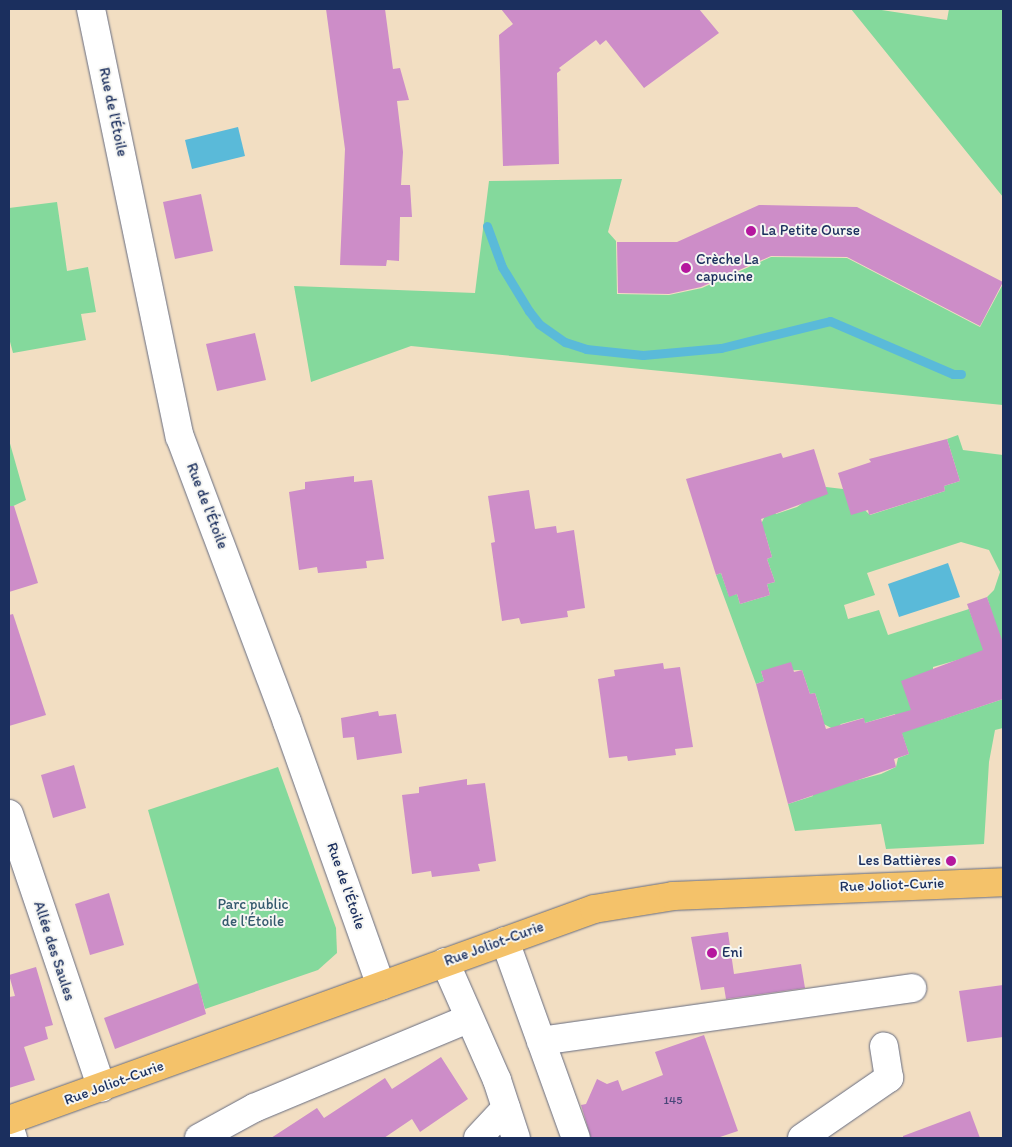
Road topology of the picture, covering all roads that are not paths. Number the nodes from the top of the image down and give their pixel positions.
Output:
1 (91, 9) edge
2 (9, 814) edge
3 (1003, 882) edge
4 (505, 941) junction
5 (446, 962) junction
6 (381, 986) junction
7 (912, 988) dead end
8 (468, 1019) junction
9 (541, 1041) junction
10 (884, 1046) dead end
11 (102, 1088) junction
12 (506, 1108) junction
13 (9, 1120) edge
14 (9, 1126) edge
15 (13, 1138) edge
16 (199, 1138) edge
17 (478, 1138) edge
18 (516, 1138) edge
19 (576, 1138) edge
20 (802, 1138) edge

1 - 6 street, Rue de l'Étoile
2 - 11 street, Allée des Saules
3 - 4 main road, Rue Joliot-Curie
4 - 5 main road, Rue Joliot-Curie
4 - 9 street
5 - 6 main road, Rue Joliot-Curie
5 - 8 street
6 - 11 main road, Rue Joliot-Curie
7 - 9 street
8 - 12 street
8 - 16 street
9 - 19 street
10 - 20 street
11 - 13 main road, Rue Joliot-Curie
12 - 17 street
12 - 18 street
14 - 15 street

